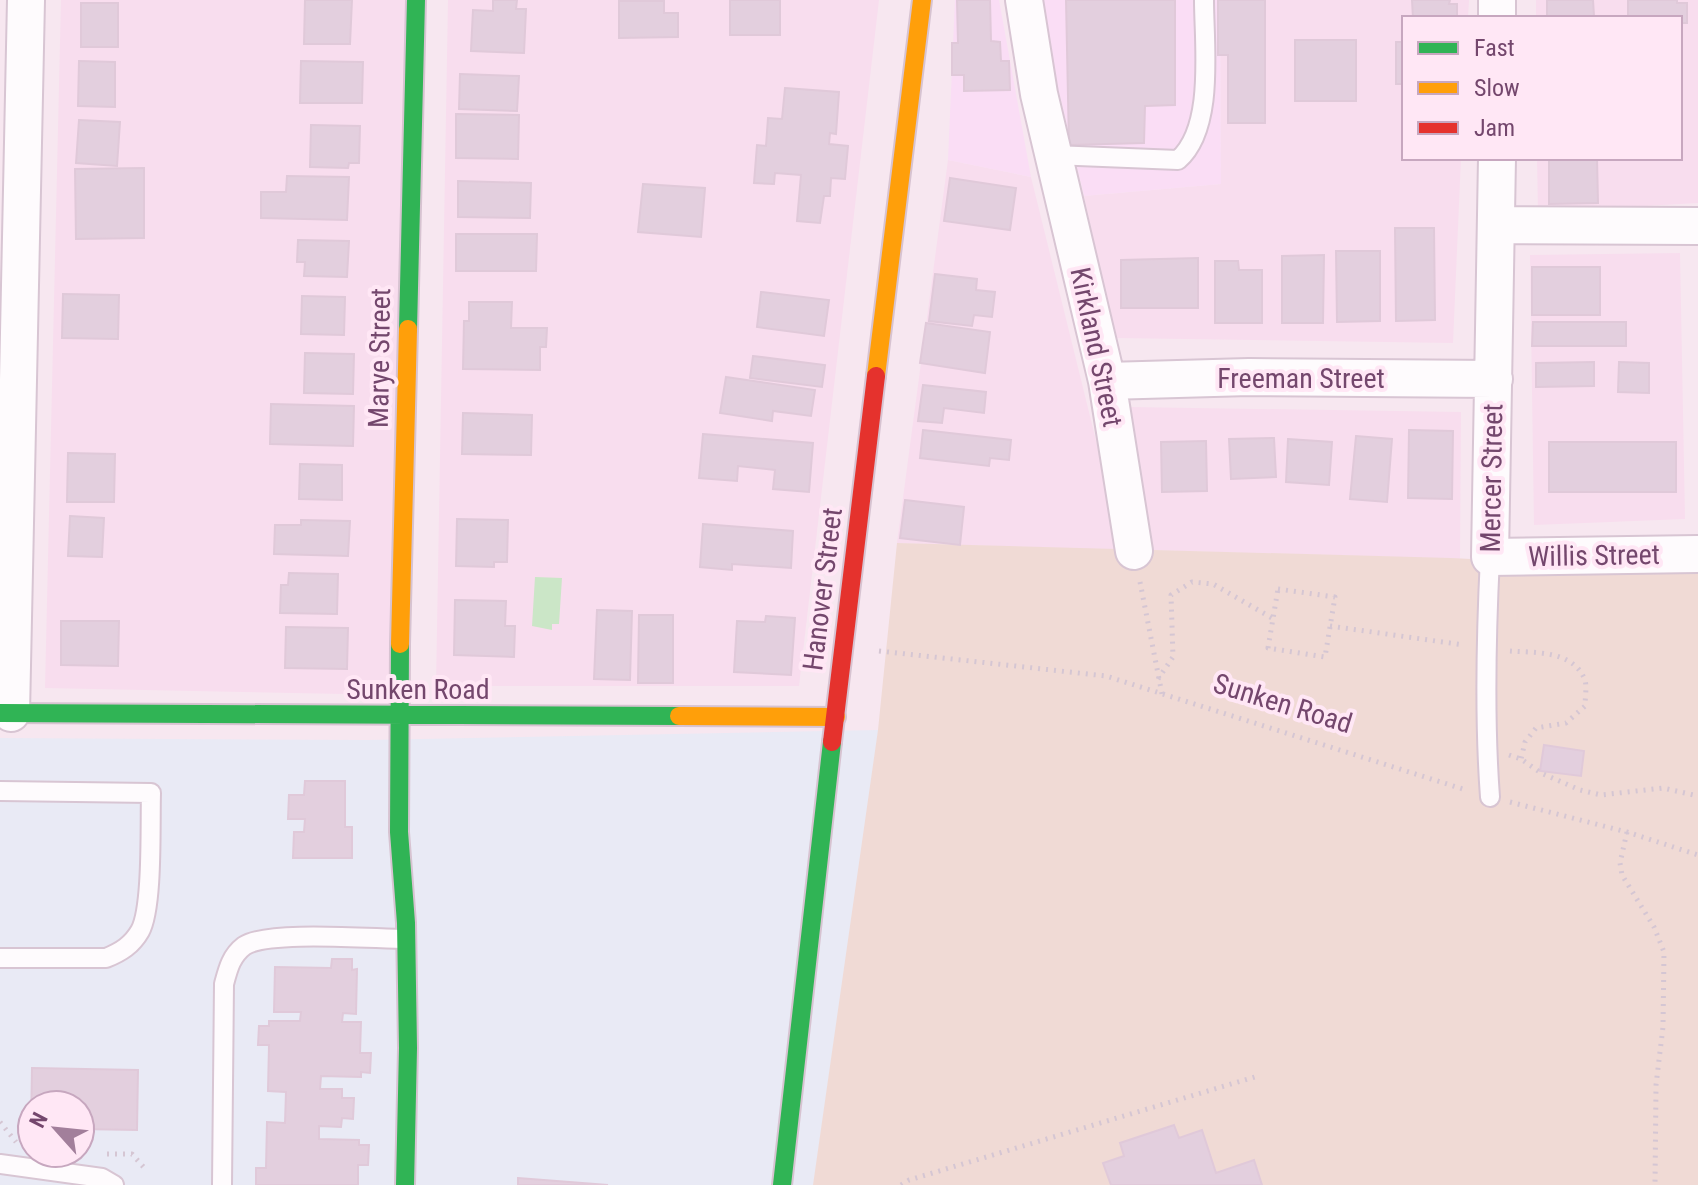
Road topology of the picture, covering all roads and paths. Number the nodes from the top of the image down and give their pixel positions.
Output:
1 (26, 0) edge
2 (416, 0) edge
3 (922, 0) edge
4 (1024, 0) edge
5 (1204, 0) edge
6 (1053, 155) junction
7 (1497, 160) edge
8 (1497, 225) junction
9 (1698, 226) edge
10 (1494, 379) junction
11 (1107, 381) junction
12 (1134, 551) joint
13 (1698, 554) edge
14 (1490, 557) junction
15 (1273, 619) junction
16 (842, 650) junction
17 (1158, 679) junction
18 (1162, 695) junction
19 (5, 713) edge
20 (398, 717) junction
21 (836, 717) junction
22 (1521, 759) dead end
23 (0, 791) edge
24 (1698, 796) edge
25 (1490, 797) junction
26 (1627, 832) junction
27 (1698, 855) edge
28 (406, 939) junction
29 (0, 958) edge
30 (1258, 1076) dead end
31 (0, 1164) edge
32 (114, 1185) edge
33 (222, 1185) edge
34 (405, 1185) edge
35 (782, 1185) edge
36 (901, 1185) edge
37 (1655, 1185) edge

1 - 19 street
2 - 20 street, Marye Street
3 - 16 street, Hanover Street
4 - 6 street, Kirkland Street
5 - 6 lane
6 - 11 street, Kirkland Street
7 - 8 street, Mercer Street
8 - 9 street
8 - 10 street, Mercer Street
10 - 11 street, Freeman Street
10 - 14 street, Mercer Street
11 - 12 street, Kirkland Street
12 - 17 path
13 - 14 street, Willis Street
14 - 25 lane, Mercer Street
15 - 15 path
15 - 17 path
16 - 18 path, Sunken Road
16 - 21 street, Hanover Street
17 - 18 path
18 - 25 path, Sunken Road
19 - 20 street, Sunken Road
20 - 21 street, Sunken Road
20 - 28 street, Marye Street
21 - 35 street, Hanover Street
22 - 24 path
23 - 29 lane
25 - 26 path, Sunken Road
26 - 27 path, Sunken Road
26 - 37 path
28 - 33 lane
28 - 34 street, Marye Street
30 - 36 path
31 - 32 lane

